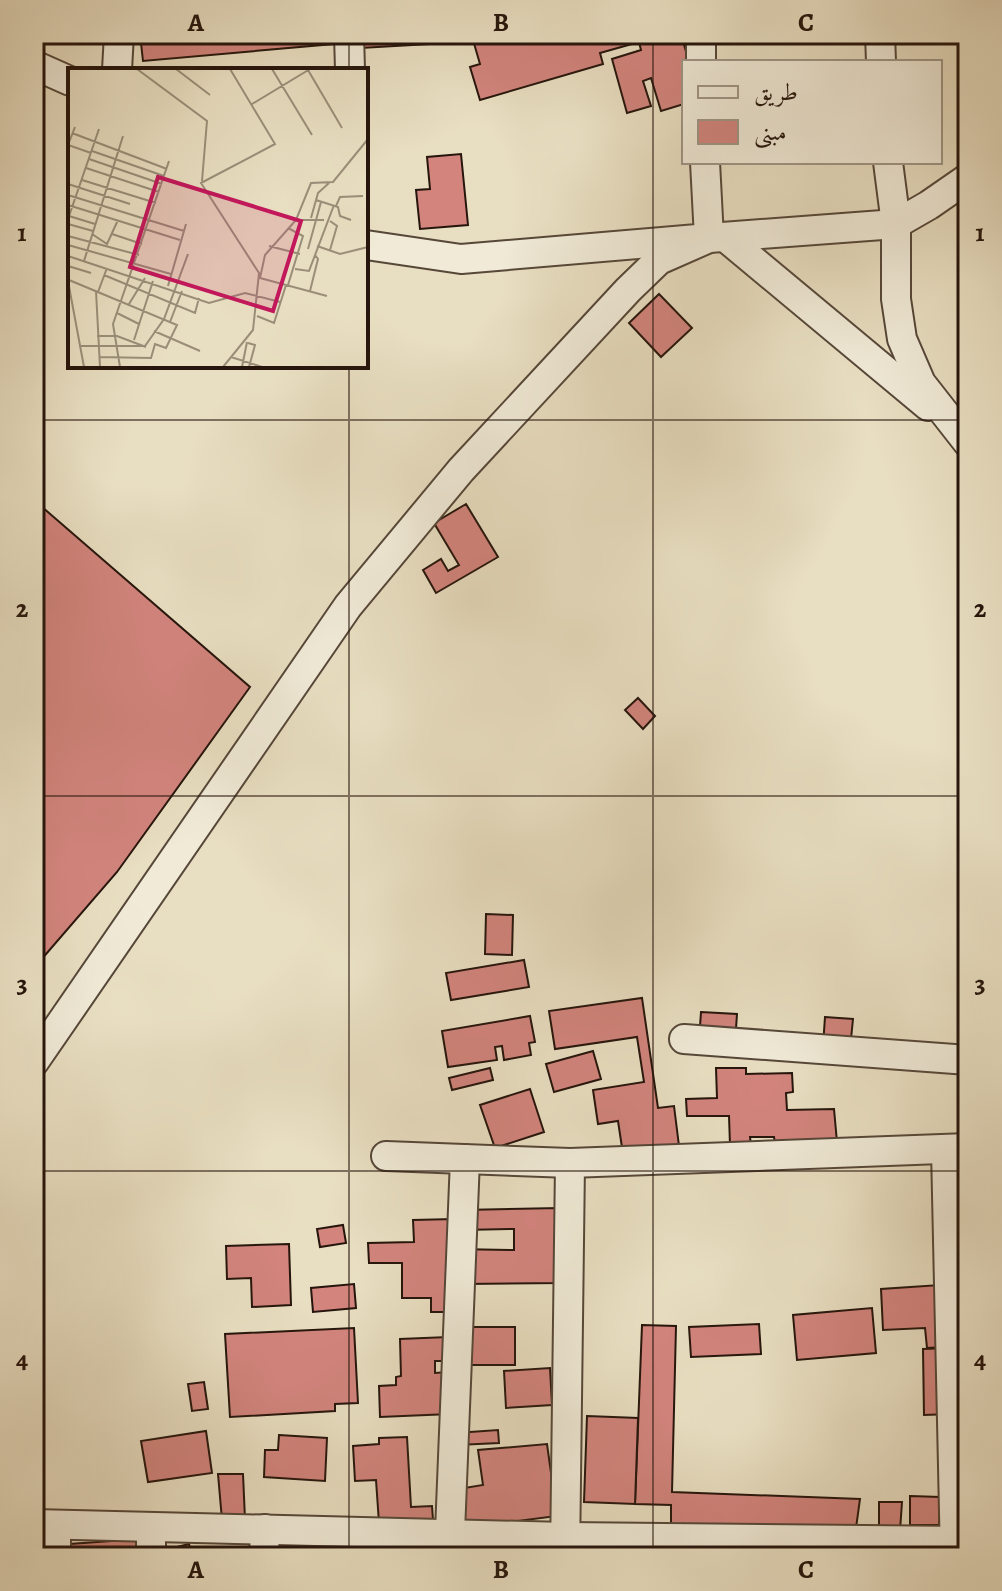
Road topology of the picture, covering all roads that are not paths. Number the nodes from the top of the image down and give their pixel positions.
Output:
1 (119, 34) edge
2 (349, 34) edge
3 (701, 34) edge
4 (880, 34) edge
5 (701, 60) edge
6 (881, 60) edge
7 (34, 65) edge
8 (117, 68) edge
9 (350, 68) edge
10 (68, 80) edge
11 (705, 164) edge
12 (888, 164) edge
13 (968, 178) edge
14 (896, 224) junction
15 (717, 237) junction
16 (368, 245) edge
17 (960, 435) edge
18 (684, 1039) dead end
19 (968, 1060) edge
20 (34, 1062) edge
21 (957, 1148) edge
22 (386, 1156) dead end
23 (465, 1159) junction
24 (570, 1163) junction
25 (45, 1524) edge
26 (151, 1527) junction
27 (265, 1543) edge
28 (449, 1545) edge
29 (959, 1546) edge
30 (566, 1547) edge
31 (731, 1548) edge
32 (854, 1549) edge
33 (56, 1557) edge
34 (151, 1557) edge

1 - 8 street
2 - 9 street
3 - 5 street
4 - 6 street
7 - 10 street
11 - 15 street
12 - 14 street
13 - 14 street
14 - 15 street
14 - 17 street
15 - 16 street
15 - 17 street
15 - 20 street
18 - 19 street
21 - 24 street
21 - 29 street
22 - 23 street
23 - 24 street
23 - 28 street
24 - 30 street
25 - 26 street
25 - 33 street
26 - 27 street
26 - 34 street
27 - 28 street
28 - 30 street
29 - 32 street
30 - 31 street
31 - 32 street

